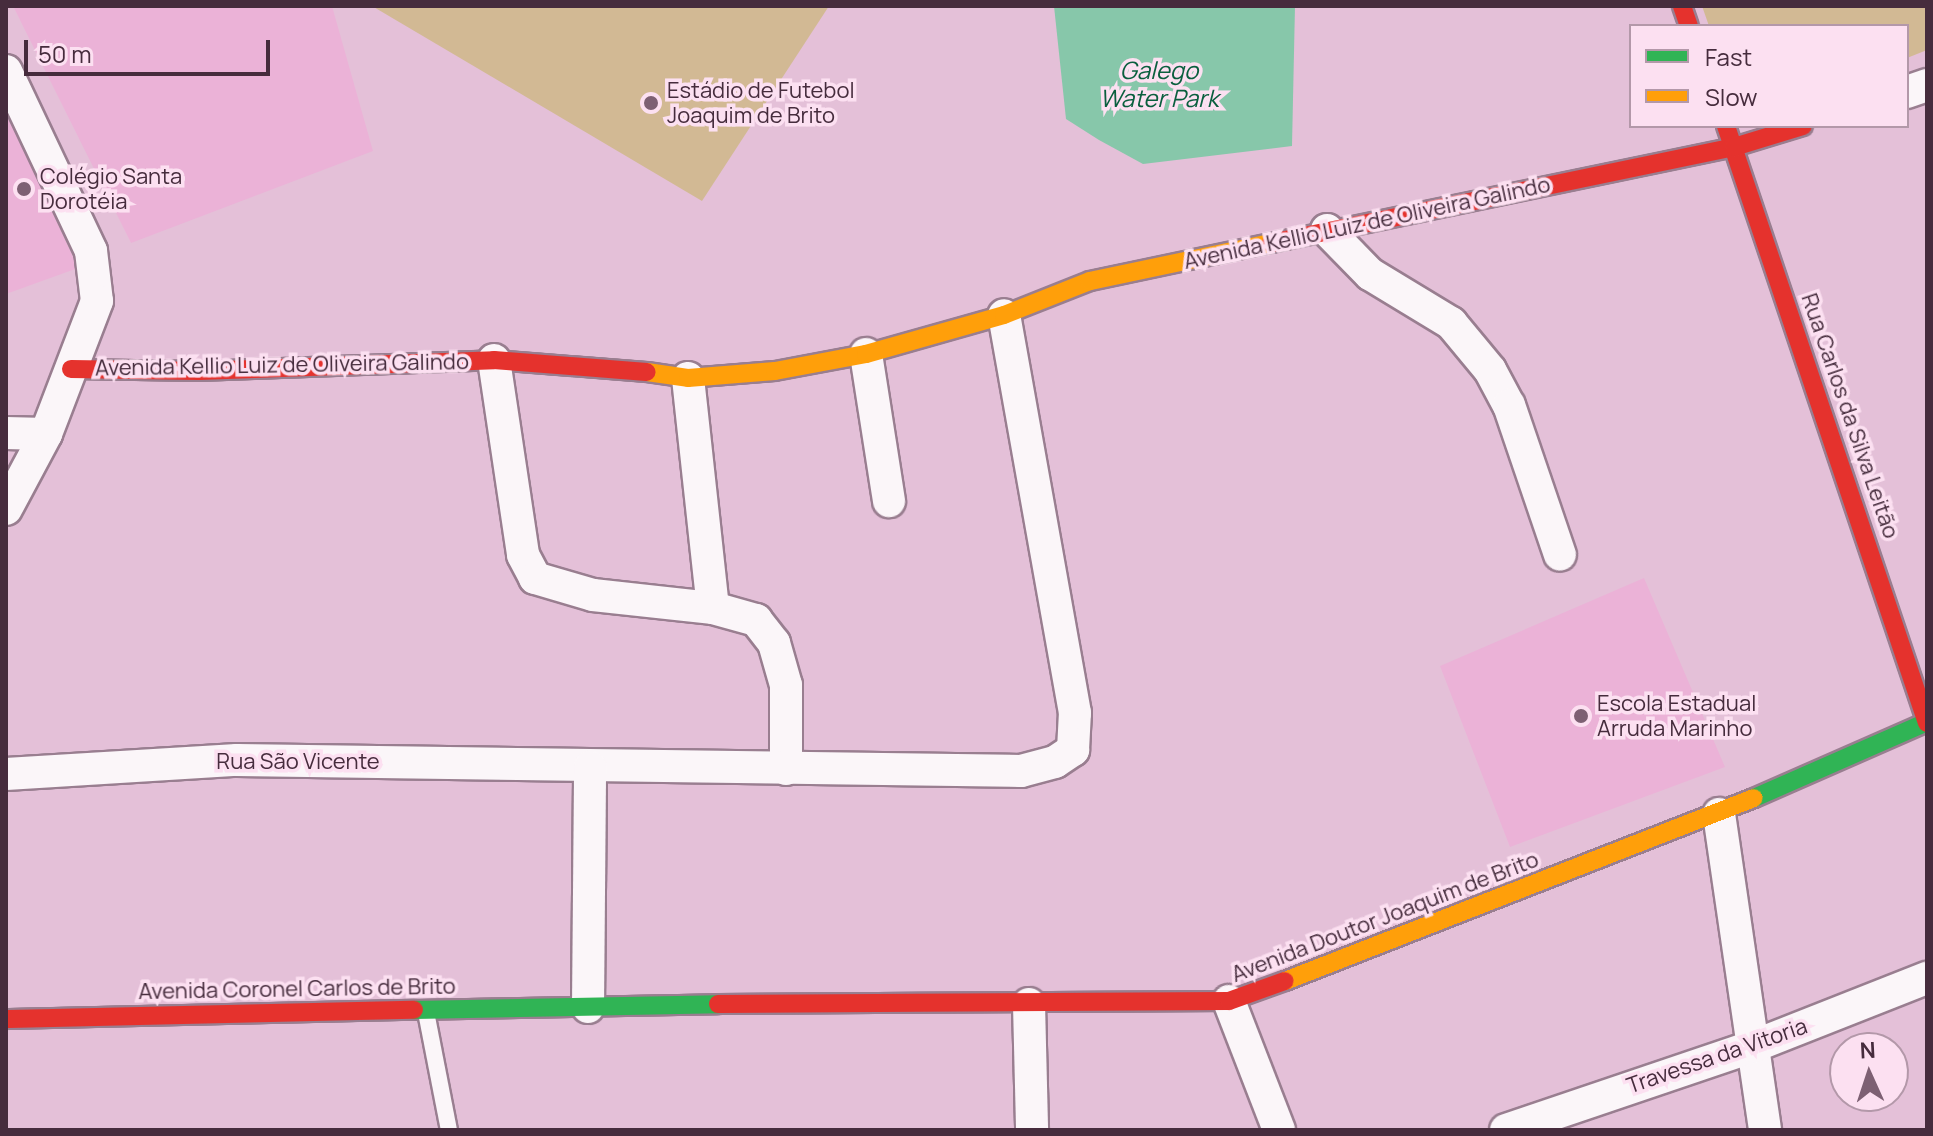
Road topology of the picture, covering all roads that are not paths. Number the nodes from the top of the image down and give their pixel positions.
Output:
1 (6, 71) edge
2 (1727, 128) edge
3 (1796, 128) edge
4 (1734, 147) junction
5 (1327, 230) junction
6 (1004, 315) junction
7 (866, 354) junction
8 (494, 360) junction
9 (71, 369) junction
10 (688, 378) junction
11 (6, 433) edge
12 (46, 434) junction
13 (889, 501) dead end
14 (6, 509) edge
15 (1560, 555) dead end
16 (713, 608) junction
17 (1927, 723) edge
18 (590, 767) junction
19 (786, 769) junction
20 (6, 774) edge
21 (1719, 814) junction
22 (1927, 978) edge
23 (1229, 1001) junction
24 (1029, 1004) junction
25 (588, 1007) junction
26 (426, 1011) junction
27 (6, 1019) edge
28 (1754, 1046) junction
29 (1521, 1127) edge
30 (449, 1130) edge
31 (1032, 1130) edge
32 (1279, 1130) edge
33 (1765, 1130) edge

1 - 9 street
2 - 4 main road, Rua Carlos da Silva Leitão
3 - 4 main road, Avenida Kellio Luiz de Oliveira Galindo
4 - 5 main road, Avenida Kellio Luiz de Oliveira Galindo
4 - 17 main road, Rua Carlos da Silva Leitão
5 - 6 main road, Avenida Kellio Luiz de Oliveira Galindo
5 - 15 street
6 - 7 main road, Avenida Kellio Luiz de Oliveira Galindo
6 - 19 street, Rua São Vicente
7 - 10 main road, Avenida Kellio Luiz de Oliveira Galindo
7 - 13 street
8 - 9 main road, Avenida Kellio Luiz de Oliveira Galindo
8 - 10 main road, Avenida Kellio Luiz de Oliveira Galindo
8 - 16 street, Avenida Kellio Luiz de Oliveira Galindo
9 - 12 street
10 - 16 street
11 - 12 street
12 - 14 street
16 - 19 street, Avenida Kellio Luiz de Oliveira Galindo
17 - 21 main road, Avenida Doutor Joaquim de Brito
18 - 19 street, Rua São Vicente
18 - 20 street, Rua São Vicente
18 - 25 street
21 - 23 main road, Avenida Doutor Joaquim de Brito
21 - 28 street
22 - 28 street, Travessa da Vitoria
23 - 24 main road, Avenida Doutor Joaquim de Brito
23 - 32 street
24 - 25 main road, Avenida Doutor Joaquim de Brito
24 - 31 street
25 - 26 main road, Avenida Coronel Carlos de Brito
26 - 27 main road, Avenida Coronel Carlos de Brito
26 - 30 lane
28 - 29 street, Travessa da Vitoria
28 - 33 street

